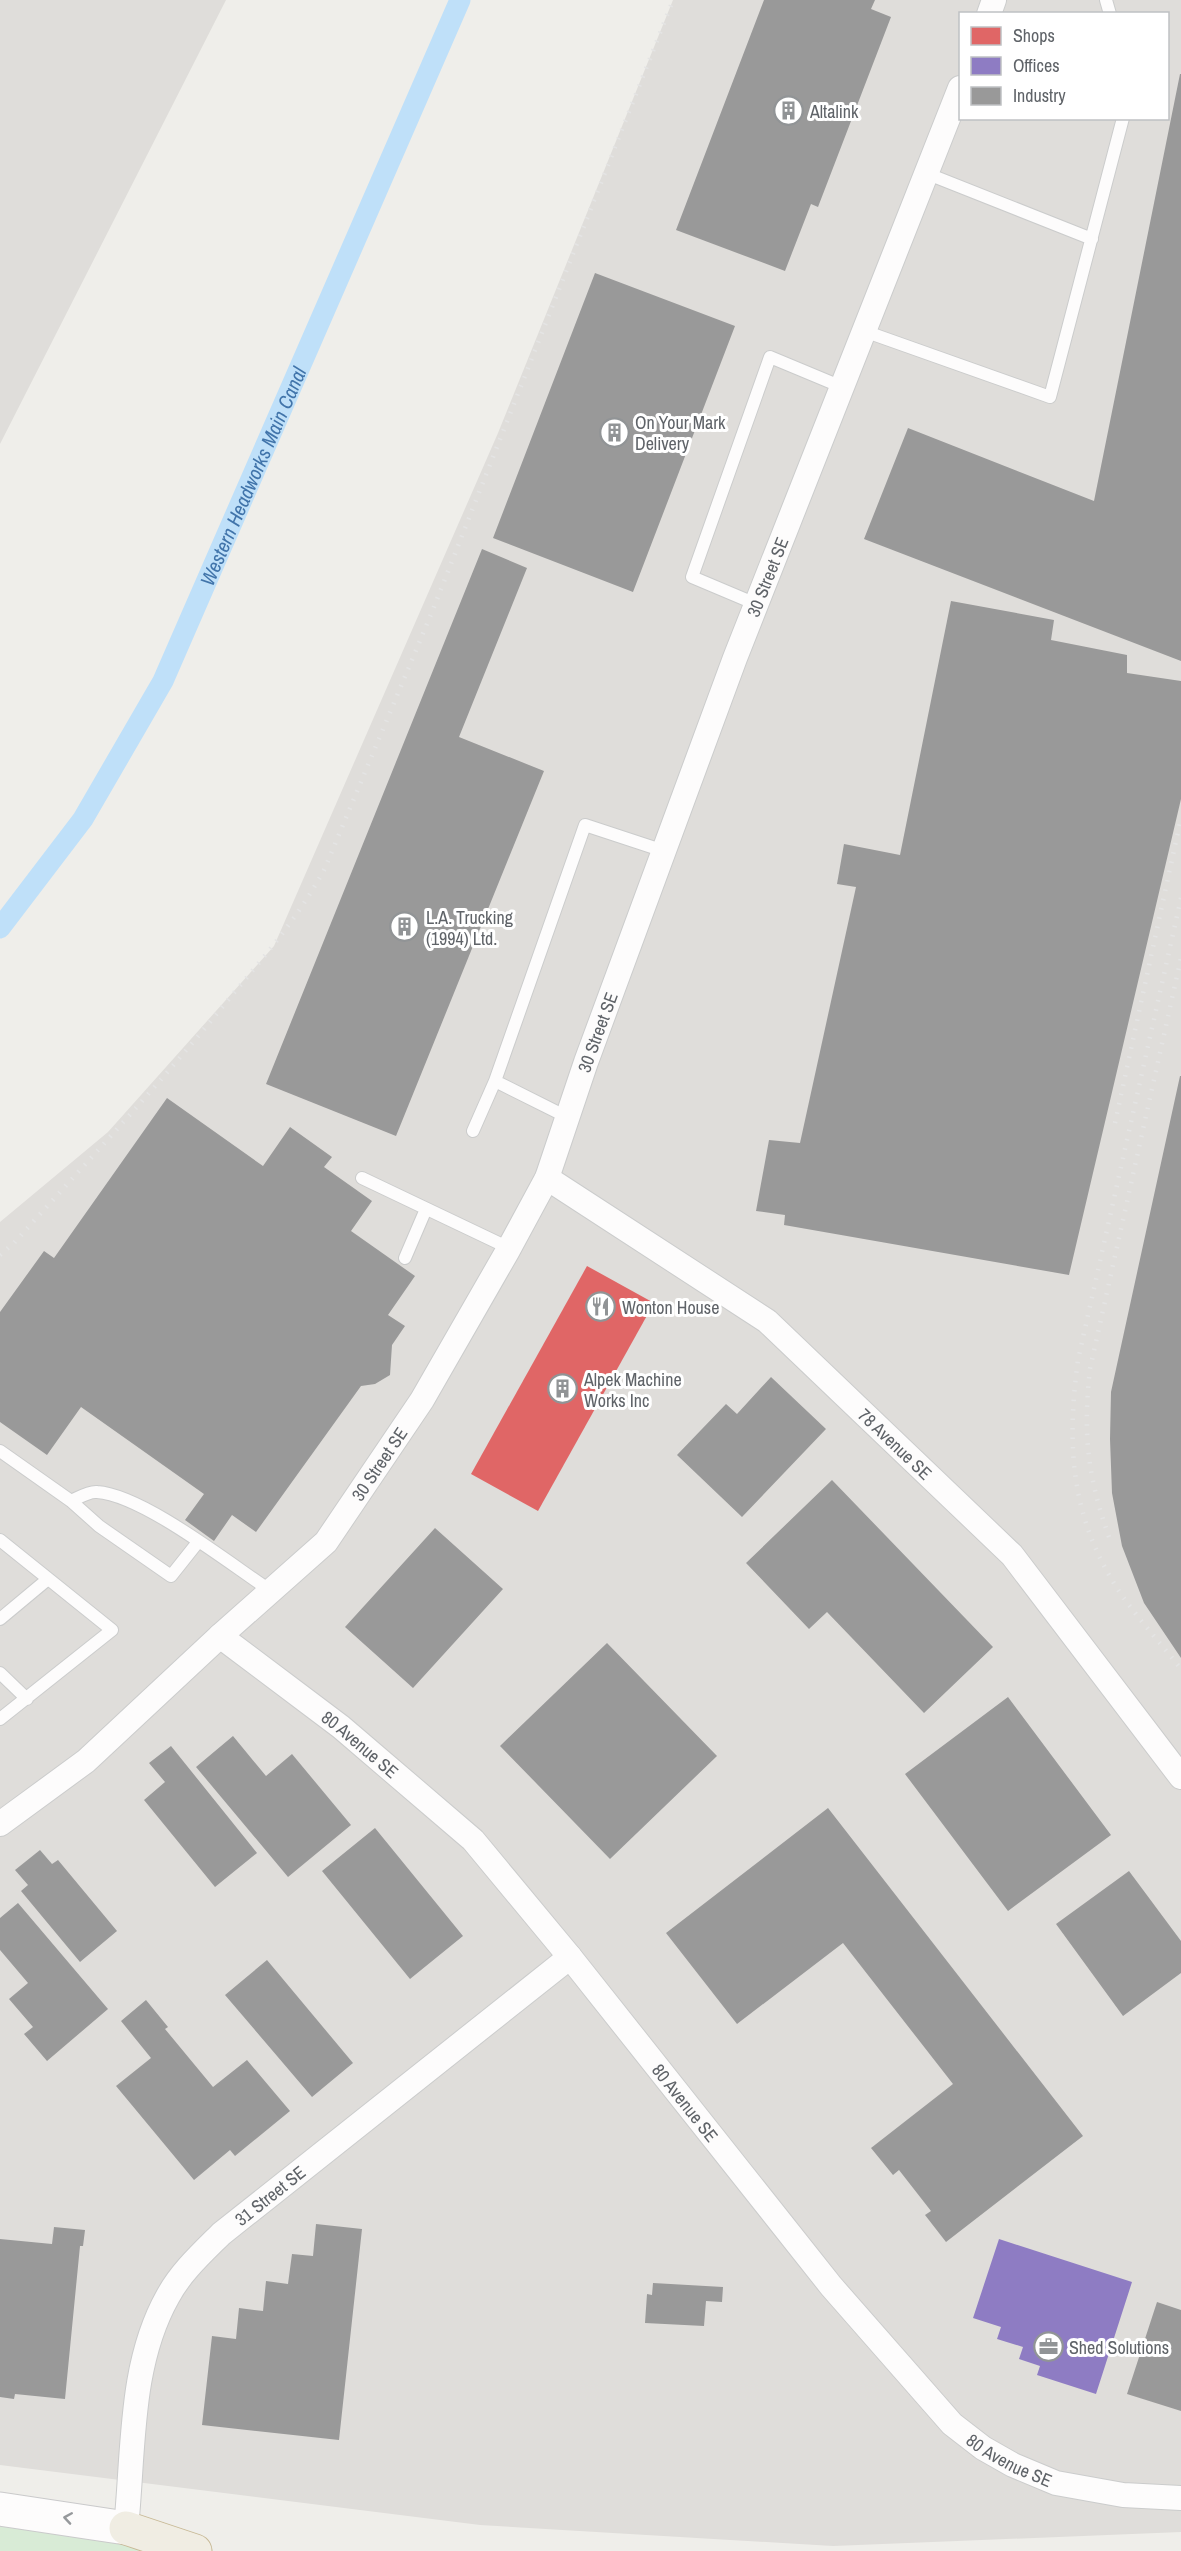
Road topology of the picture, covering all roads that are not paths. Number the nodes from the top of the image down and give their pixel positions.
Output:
1 (959, 91) edge
2 (1122, 120) edge
3 (928, 174) junction
4 (1092, 239) junction
5 (864, 332) junction
6 (842, 387) junction
7 (756, 604) junction
8 (664, 851) junction
9 (495, 1081) junction
10 (567, 1117) junction
11 (473, 1131) dead end
12 (362, 1178) dead end
13 (547, 1178) junction
14 (426, 1209) junction
15 (509, 1248) junction
16 (405, 1258) dead end
17 (0, 1451) edge
18 (71, 1502) junction
19 (0, 1540) edge
20 (198, 1542) junction
21 (48, 1579) junction
22 (271, 1591) junction
23 (0, 1619) edge
24 (220, 1635) junction
25 (0, 1673) edge
26 (27, 1699) junction
27 (0, 1719) edge
28 (1181, 1777) edge
29 (0, 1824) edge
30 (570, 1957) junction
31 (1181, 2498) edge
32 (0, 2509) edge
33 (126, 2528) junction
34 (195, 2551) edge

1 - 3 street, 30 Street SE
2 - 4 lane
3 - 4 lane
3 - 5 street, 30 Street SE
4 - 5 lane
5 - 6 street, 30 Street SE
6 - 7 street, 30 Street SE
6 - 7 lane
7 - 8 street, 30 Street SE
8 - 9 lane
8 - 10 street, 30 Street SE
9 - 10 lane
9 - 11 lane
10 - 13 street, 30 Street SE
12 - 14 lane
13 - 15 street, 30 Street SE
13 - 28 street, 78 Avenue SE
14 - 15 lane
14 - 16 lane
15 - 22 street, 30 Street SE
17 - 18 lane
18 - 20 lane
18 - 20 lane
19 - 21 lane
20 - 22 lane
21 - 23 lane
21 - 26 lane
22 - 24 street, 30 Street SE
24 - 29 street, 30 Street SE
24 - 30 street, 80 Avenue SE
25 - 26 lane
26 - 27 lane
30 - 31 street, 80 Avenue SE
30 - 33 street, 31 Street SE
33 -> 32 street
33 - 34 highway

